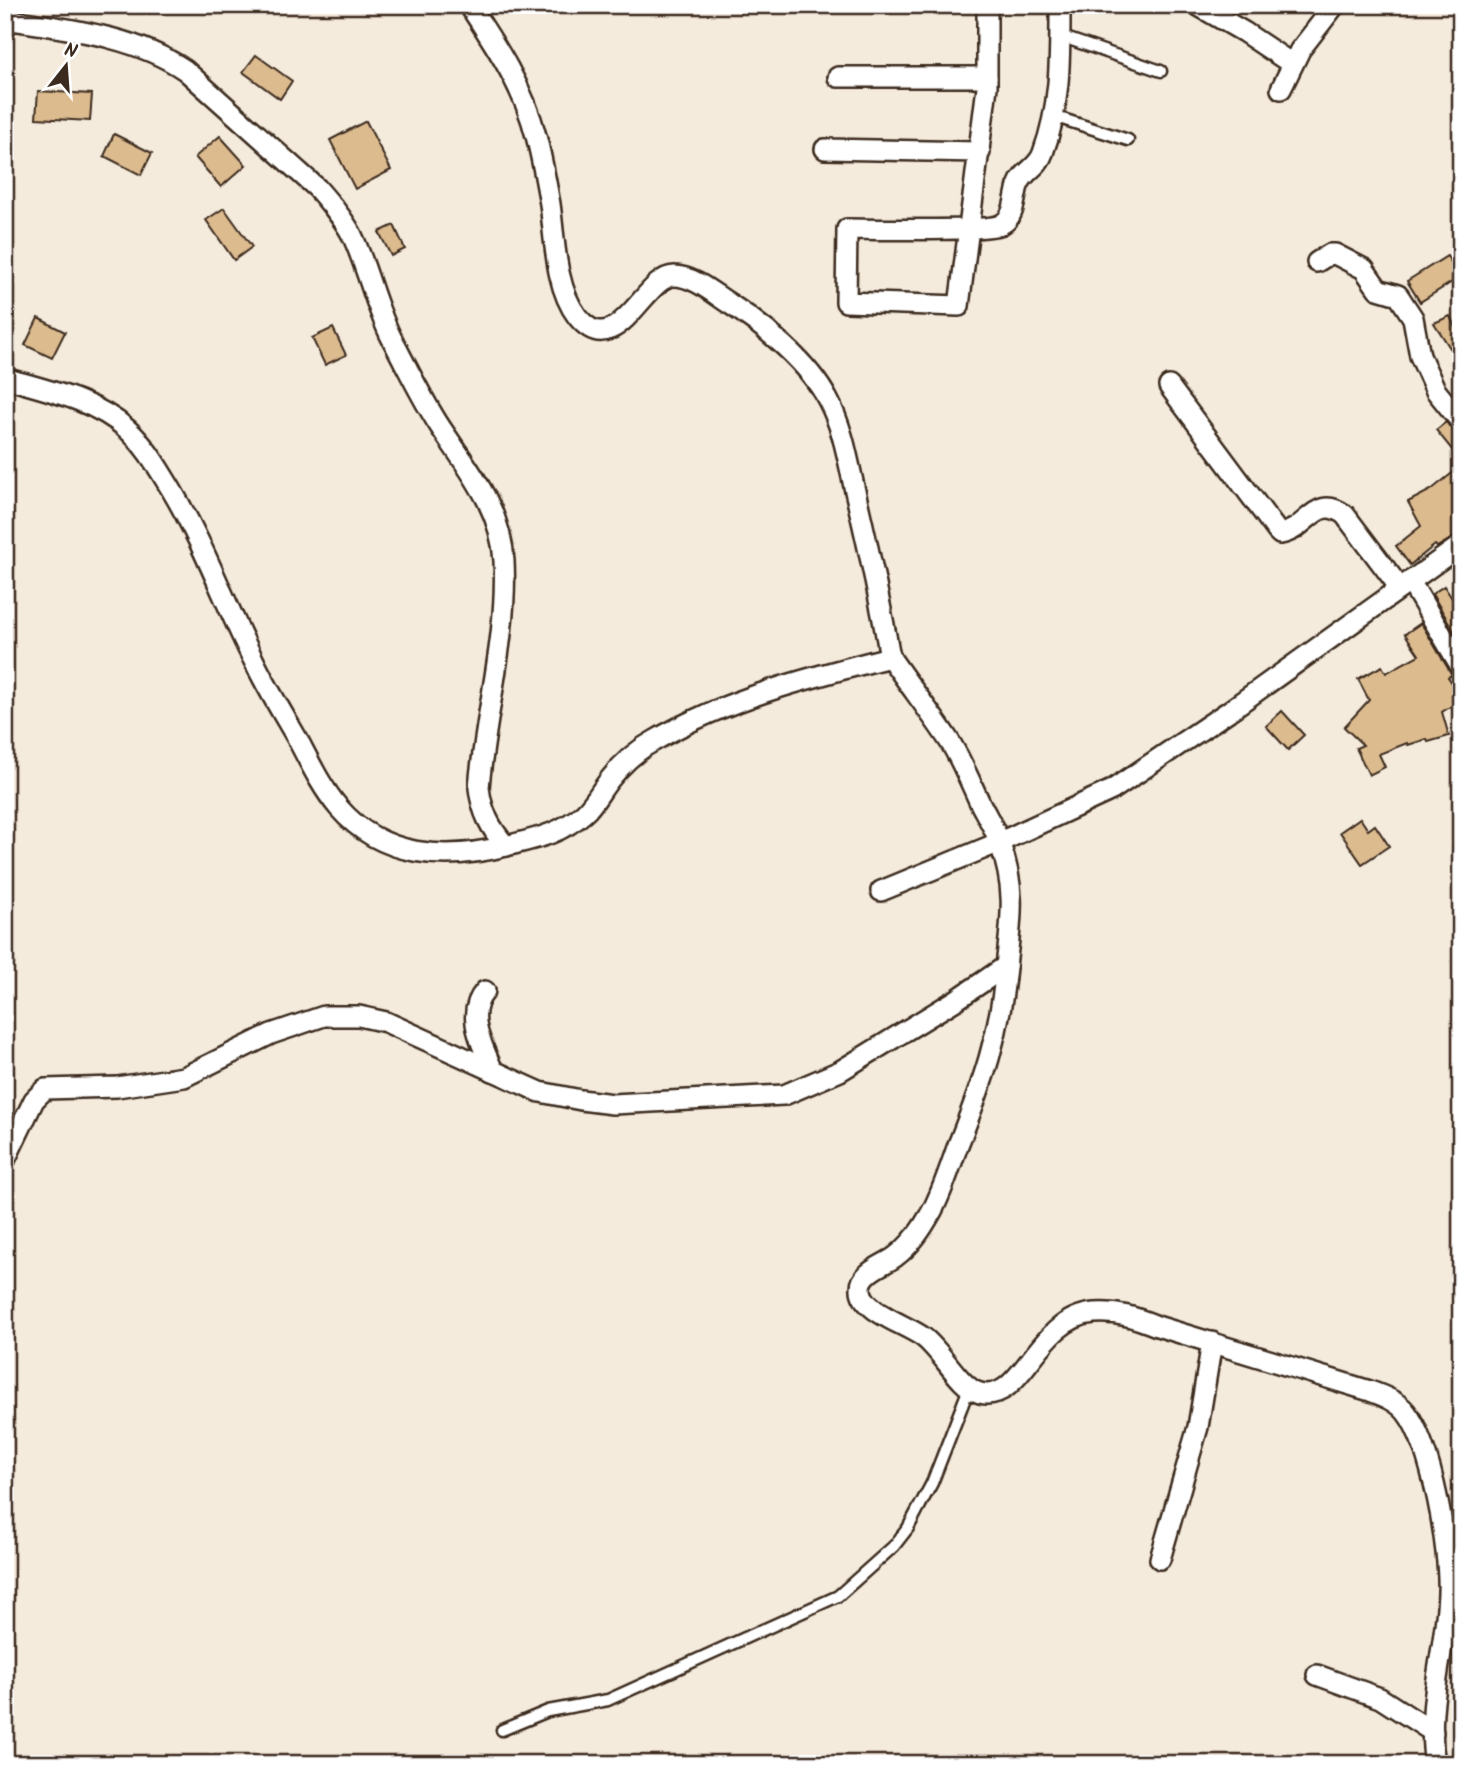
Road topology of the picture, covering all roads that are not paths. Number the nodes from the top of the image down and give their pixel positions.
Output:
1 (469, 5) edge
2 (987, 5) edge
3 (1060, 5) edge
4 (1197, 5) edge
5 (1335, 5) edge
6 (5, 19) edge
7 (1060, 36) junction
8 (1292, 64) junction
9 (1161, 71) dead end
10 (838, 77) dead end
11 (987, 77) junction
12 (1280, 89) dead end
13 (1054, 116) junction
14 (1128, 140) dead end
15 (825, 149) dead end
16 (979, 152) junction
17 (970, 228) junction
18 (1317, 262) dead end
19 (5, 378) edge
20 (1169, 386) dead end
21 (1461, 422) edge
22 (1461, 545) edge
23 (1405, 584) junction
24 (890, 657) junction
25 (1461, 667) edge
26 (1000, 842) junction
27 (506, 846) junction
28 (881, 891) dead end
29 (1006, 966) junction
30 (485, 991) dead end
31 (493, 1071) junction
32 (5, 1160) edge
33 (1212, 1342) junction
34 (969, 1388) junction
35 (1160, 1559) dead end
36 (1317, 1675) dead end
37 (502, 1730) dead end
38 (1433, 1732) junction
39 (1435, 1764) edge

1 - 24 street
2 - 11 street
3 - 7 street
4 - 8 street
5 - 8 street
6 - 27 street
7 - 9 lane
7 - 13 street
8 - 12 street
10 - 11 street
11 - 16 street
13 - 14 lane
13 - 17 street
15 - 16 street
16 - 17 street
17 - 17 street
18 - 21 street
19 - 27 street
20 - 23 street
22 - 23 street
23 - 25 street
23 - 26 street
24 - 26 street
24 - 27 street
26 - 28 street
26 - 29 street
29 - 31 street
29 - 34 street
30 - 31 street
31 - 32 street
33 - 34 street
33 - 35 street
33 - 38 street
34 - 37 lane
36 - 38 street
38 - 39 street

